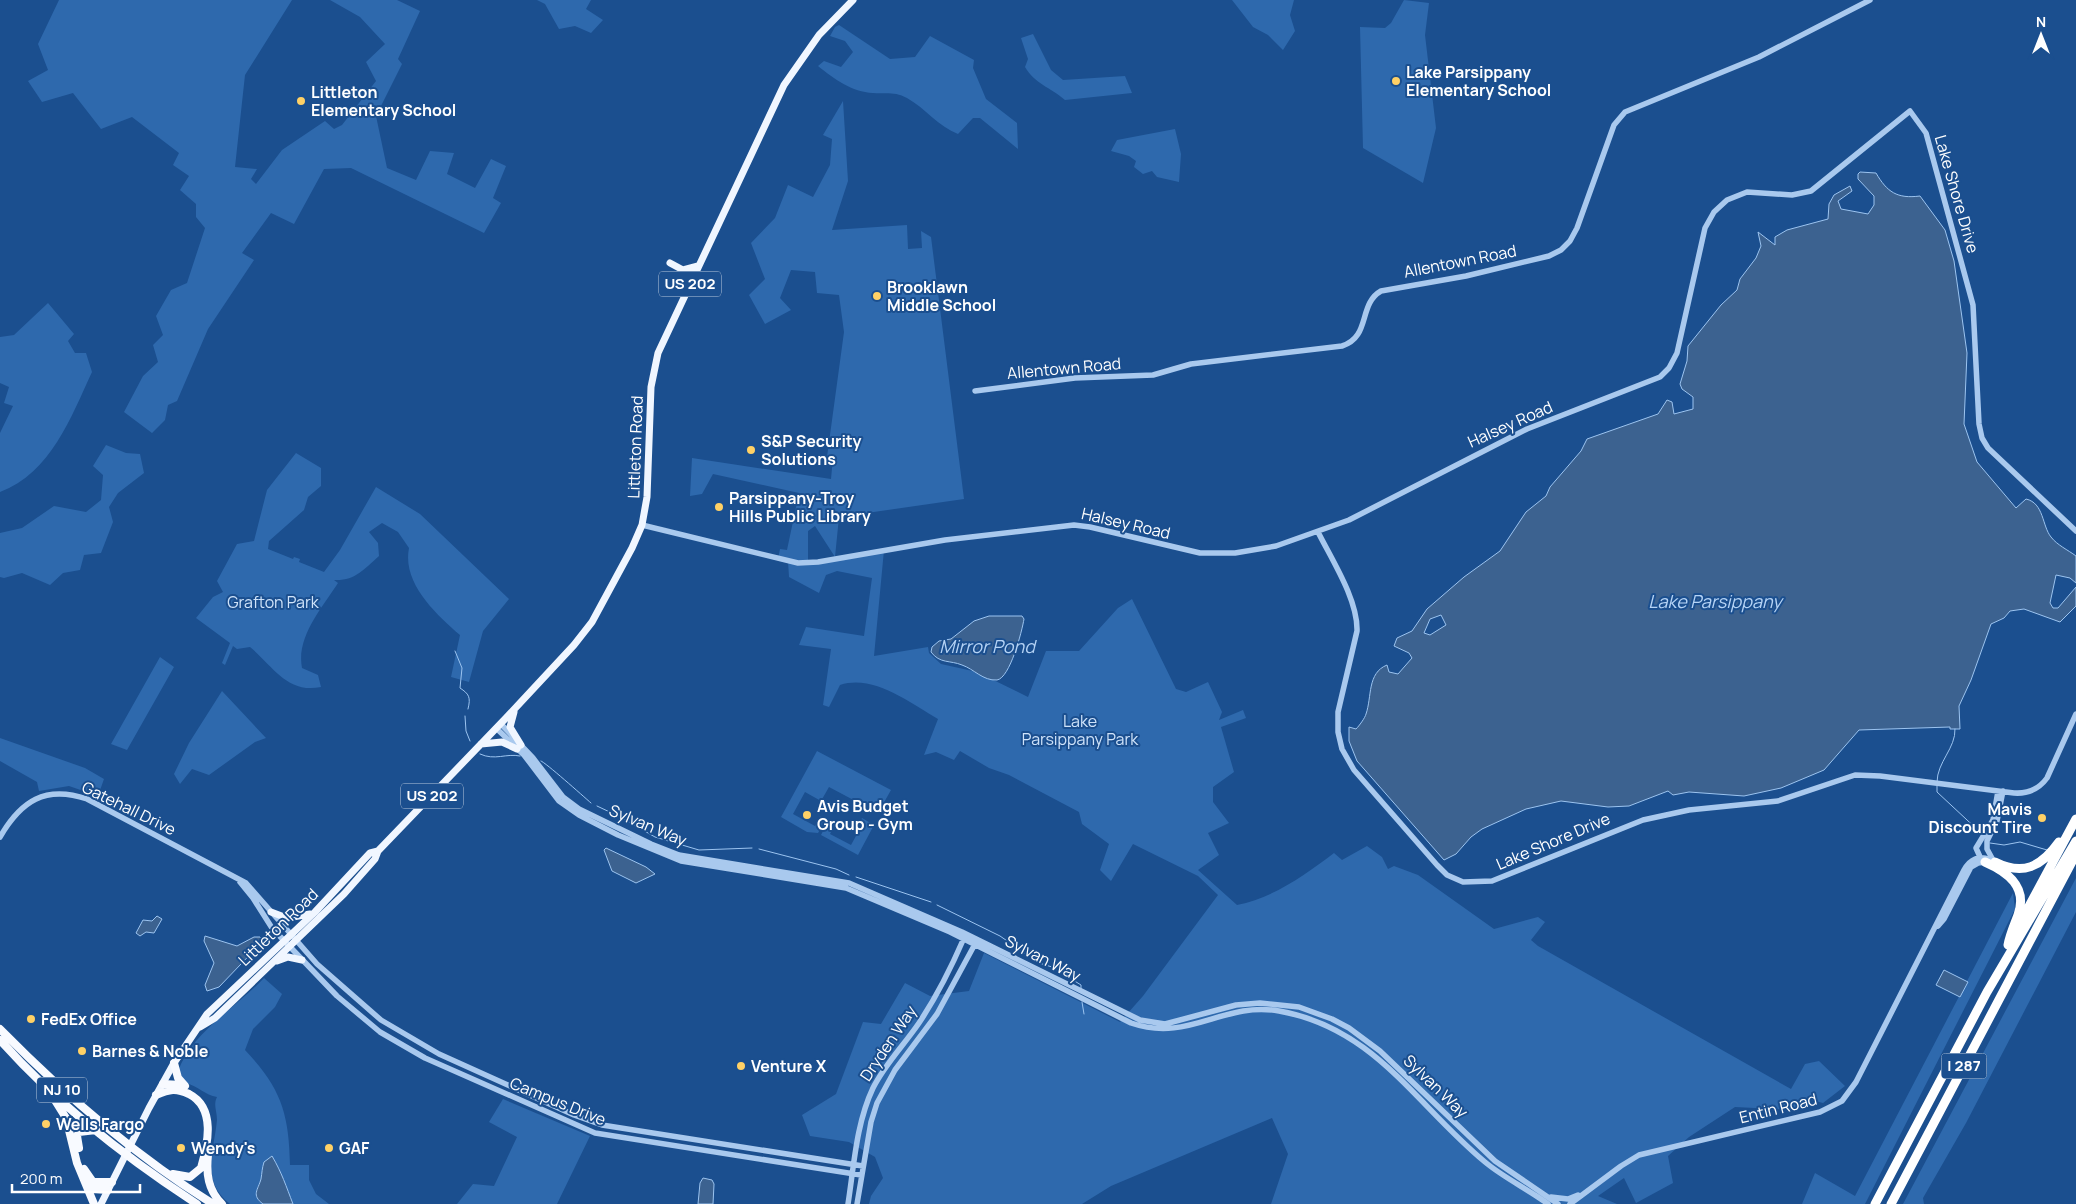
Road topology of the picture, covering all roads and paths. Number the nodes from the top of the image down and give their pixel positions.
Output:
1 (853, 0) edge
2 (1870, 0) edge
3 (670, 263) dead end
4 (698, 266) junction
5 (975, 391) dead end
6 (1580, 409) joint
7 (2076, 522) edge
8 (642, 525) junction
9 (2069, 525) junction
10 (2076, 531) edge
11 (1318, 532) junction
12 (515, 708) junction
13 (2076, 714) edge
14 (498, 726) junction
15 (481, 744) junction
16 (519, 747) junction
17 (2001, 791) junction
18 (2076, 818) edge
19 (0, 837) edge
20 (2076, 841) edge
21 (378, 851) junction
22 (2075, 856) edge
23 (1982, 860) junction
24 (1995, 862) junction
25 (228, 874) junction
26 (271, 912) junction
27 (315, 912) junction
28 (290, 935) junction
29 (964, 937) junction
30 (284, 940) junction
31 (296, 941) junction
32 (975, 943) junction
33 (2008, 945) junction
34 (290, 947) junction
35 (302, 960) junction
36 (271, 965) junction
37 (1987, 992) junction
38 (1120, 1015) junction
39 (200, 1027) junction
40 (0, 1029) edge
41 (2, 1043) edge
42 (174, 1063) junction
43 (163, 1084) junction
44 (185, 1086) junction
45 (48, 1088) junction
46 (156, 1095) junction
47 (96, 1130) junction
48 (128, 1150) junction
49 (854, 1164) junction
50 (863, 1166) junction
51 (164, 1171) junction
52 (852, 1174) junction
53 (862, 1175) junction
54 (84, 1179) junction
55 (112, 1182) junction
56 (108, 1190) junction
57 (1585, 1193) junction
58 (1546, 1194) junction
59 (94, 1204) edge
60 (101, 1204) edge
61 (197, 1204) edge
62 (213, 1204) edge
63 (222, 1204) edge
64 (848, 1204) edge
65 (857, 1204) edge
66 (1548, 1204) edge
67 (1558, 1204) edge
68 (1570, 1204) edge
69 (1875, 1204) edge
70 (1891, 1204) edge

1 - 4 main road, Littleton Road / US 202
2 - 5 street, Allentown Road
3 - 4 main road
4 - 8 main road, Littleton Road / US 202
6 - 9 street, Lake Shore Drive
6 - 11 street, Halsey Road
7 - 9 street
8 - 11 street, Halsey Road
8 - 12 main road, Littleton Road / US 202
9 - 10 street, Lake Shore Drive
11 - 17 street, Lake Shore Drive
12 - 14 main road, Littleton Road / US 202
12 - 16 main road
13 - 17 street, Lake Shore Drive
14 - 15 main road, Littleton Road / US 202
14 - 16 street, Sylvan Way
15 - 16 main road
15 - 21 main road, Littleton Road / US 202
16 - 29 street, Sylvan Way
17 - 23 street
17 - 24 street
18 - 24 highway
18 - 33 highway, I 287
19 - 25 street, Gatehall Drive
20 - 37 highway
21 - 27 main road, Littleton Road / US 202
21 - 31 main road, Littleton Road / US 202
22 - 70 highway, I 287
23 - 24 street
23 - 33 highway
23 - 57 street, Entin Road
25 - 26 street, Gatehall Drive
25 - 30 street, Gatehall Drive
26 - 27 main road
26 - 28 street, Gatehall Drive
27 - 28 main road, Littleton Road / US 202
28 - 30 main road, Littleton Road / US 202
28 - 31 street, Gatehall Drive
29 - 32 street, Sylvan Way
29 - 49 street, Dryden Way
30 - 34 street, Gatehall Drive
30 - 39 main road, Littleton Road / US 202
31 - 34 main road, Littleton Road / US 202
31 - 49 street, Campus Drive
32 - 38 street, Sylvan Way
32 - 50 street, Dryden Way
33 - 37 highway, I 287
34 - 35 street, Campus Drive
34 - 36 main road, Littleton Road / US 202
35 - 36 main road
35 - 52 street, Campus Drive
36 - 39 main road, Littleton Road / US 202
37 - 69 highway, I 287
38 - 58 street, Sylvan Way
38 - 66 street, Sylvan Way
39 - 42 main road, Littleton Road / US 202
40 - 48 highway, NJ 10
41 - 45 highway, NJ 10
42 - 43 main road, Littleton Road / US 202
42 - 44 highway
43 - 44 highway
43 - 46 main road, Littleton Road / US 202
44 - 63 highway
45 - 47 highway, NJ 10
45 - 54 highway
46 - 48 main road, Littleton Road / US 202
46 - 51 highway
47 - 48 highway, NJ 10
47 - 55 highway
48 - 51 highway, NJ 10
48 - 55 main road, Littleton Road / US 202
48 - 61 highway, NJ 10
49 - 50 street, Campus Drive
49 - 52 street, Dryden Way
50 - 53 street, Dryden Way
51 - 62 highway, NJ 10
52 - 53 street, Campus Drive
52 - 64 street, Dryden Way
53 - 65 street, Dryden Way
54 - 56 highway
54 - 59 highway
55 - 56 main road, Littleton Road / US 202
56 - 60 main road, Littleton Road / US 202
57 - 58 street
57 - 68 street, Entin Road
58 - 67 street, Sylvan Way

